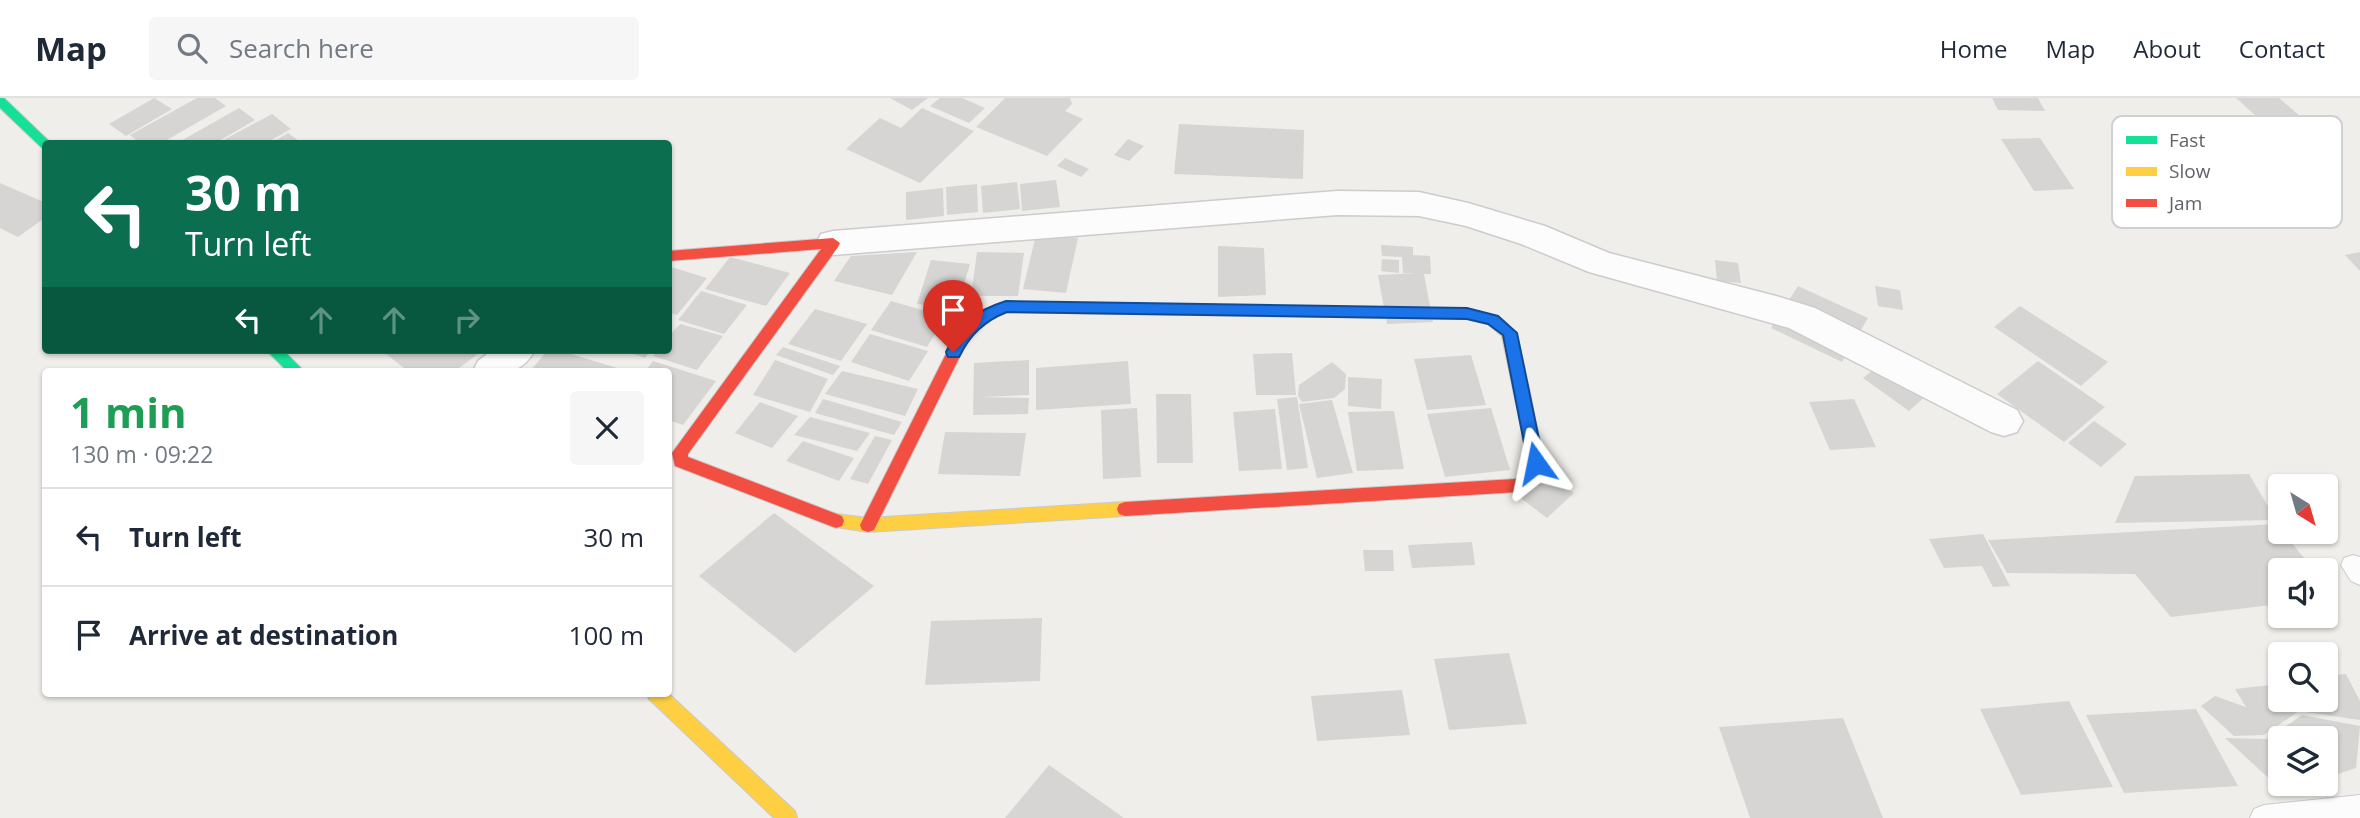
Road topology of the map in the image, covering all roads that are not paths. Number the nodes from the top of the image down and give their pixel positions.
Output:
1 (0, 102) edge
2 (42, 140) edge
3 (834, 243) junction
4 (672, 256) edge
5 (278, 354) edge
6 (512, 354) edge
7 (294, 368) edge
8 (495, 368) edge
9 (2004, 421) dead end
10 (868, 525) junction
11 (659, 697) edge
12 (2360, 808) edge
13 (788, 818) edge
14 (2264, 818) edge

1 - 2 street
3 - 4 street
3 - 9 street
3 - 10 street
5 - 7 street
6 - 8 street
10 - 10 street
11 - 13 street
12 - 14 lane

